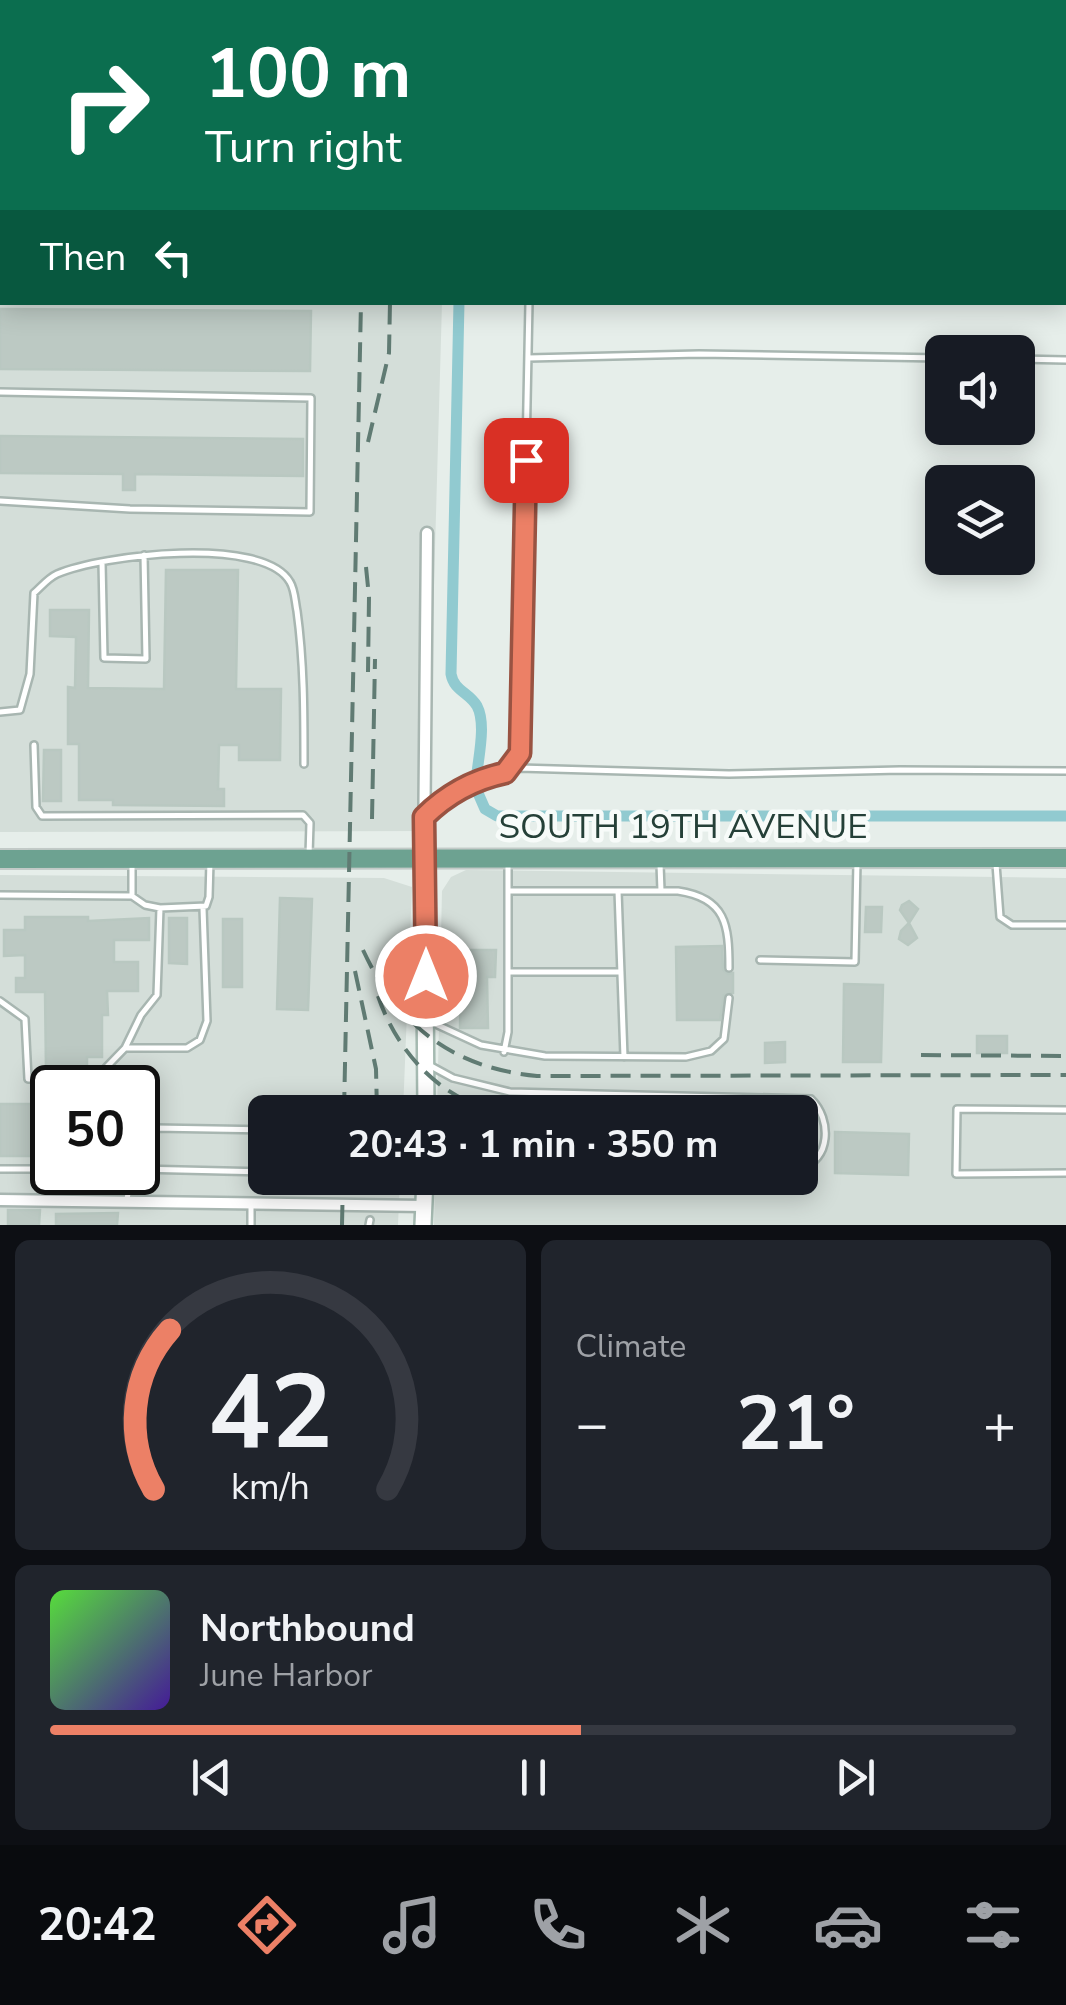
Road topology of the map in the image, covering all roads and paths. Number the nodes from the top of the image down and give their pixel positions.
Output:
1 (530, 305) edge
2 (528, 358) junction
3 (925, 358) edge
4 (1035, 360) edge
5 (1066, 360) edge
6 (0, 392) edge
7 (0, 501) edge
8 (426, 533) dead end
9 (144, 555) junction
10 (102, 562) junction
11 (0, 712) edge
12 (34, 746) dead end
13 (304, 764) dead end
14 (1066, 772) edge
15 (505, 773) junction
16 (424, 817) junction
17 (132, 858) junction
18 (210, 858) junction
19 (309, 858) junction
20 (424, 858) junction
21 (508, 858) junction
22 (857, 858) junction
23 (996, 858) junction
24 (1066, 858) edge
25 (0, 859) edge
26 (660, 859) junction
27 (508, 891) junction
28 (618, 891) junction
29 (661, 891) junction
30 (0, 896) edge
31 (132, 896) junction
32 (160, 908) junction
33 (204, 908) junction
34 (1066, 926) edge
35 (760, 960) dead end
36 (729, 968) dead end
37 (508, 972) junction
38 (620, 972) junction
39 (729, 998) dead end
40 (0, 1001) edge
41 (426, 1020) junction
42 (126, 1048) junction
43 (504, 1052) junction
44 (624, 1057) junction
45 (426, 1064) junction
46 (426, 1095) edge
47 (622, 1095) edge
48 (818, 1106) edge
49 (1066, 1110) edge
50 (160, 1128) edge
51 (248, 1130) edge
52 (818, 1158) edge
53 (0, 1169) edge
54 (30, 1169) edge
55 (160, 1171) edge
56 (248, 1172) edge
57 (1066, 1173) edge
58 (128, 1195) edge
59 (424, 1195) edge
60 (0, 1200) edge
61 (126, 1202) junction
62 (251, 1203) junction
63 (424, 1206) junction
64 (251, 1225) edge
65 (424, 1225) edge

1 - 2 lane
2 - 3 lane
2 - 15 lane
4 - 5 lane
6 - 7 lane
8 - 16 street
9 - 10 lane
9 - 10 lane
9 - 13 lane
10 - 11 lane
12 - 19 lane
14 - 15 lane
15 - 16 lane
16 - 20 street
17 - 18 main road, SOUTH 19TH AVENUE
17 - 25 main road, SOUTH 19TH AVENUE
17 - 31 lane
18 - 19 main road, SOUTH 19TH AVENUE
18 - 33 lane
19 - 20 main road, SOUTH 19TH AVENUE
20 - 21 main road, SOUTH 19TH AVENUE
20 - 41 main road
21 - 26 main road, SOUTH 19TH AVENUE
21 - 27 lane
22 - 23 main road, SOUTH 19TH AVENUE
22 - 26 main road, SOUTH 19TH AVENUE
22 - 35 lane
23 - 24 main road, SOUTH 19TH AVENUE
23 - 34 lane
26 - 29 lane
27 - 28 lane
27 - 37 lane
28 - 29 lane
28 - 38 lane
29 - 36 lane
30 - 31 lane
31 - 32 lane
32 - 33 lane
32 - 42 lane
33 - 42 lane
37 - 38 lane
37 - 43 lane
38 - 44 lane
39 - 44 lane
40 - 42 lane
41 - 43 lane
41 - 45 main road
43 - 44 lane
45 - 46 main road
45 - 47 lane
48 - 52 lane
49 - 57 lane
50 - 51 lane
53 - 54 lane
55 - 56 lane
58 - 61 lane
59 - 63 main road
60 - 61 street
61 - 62 street
62 - 63 street
62 - 64 lane
63 - 65 main road

